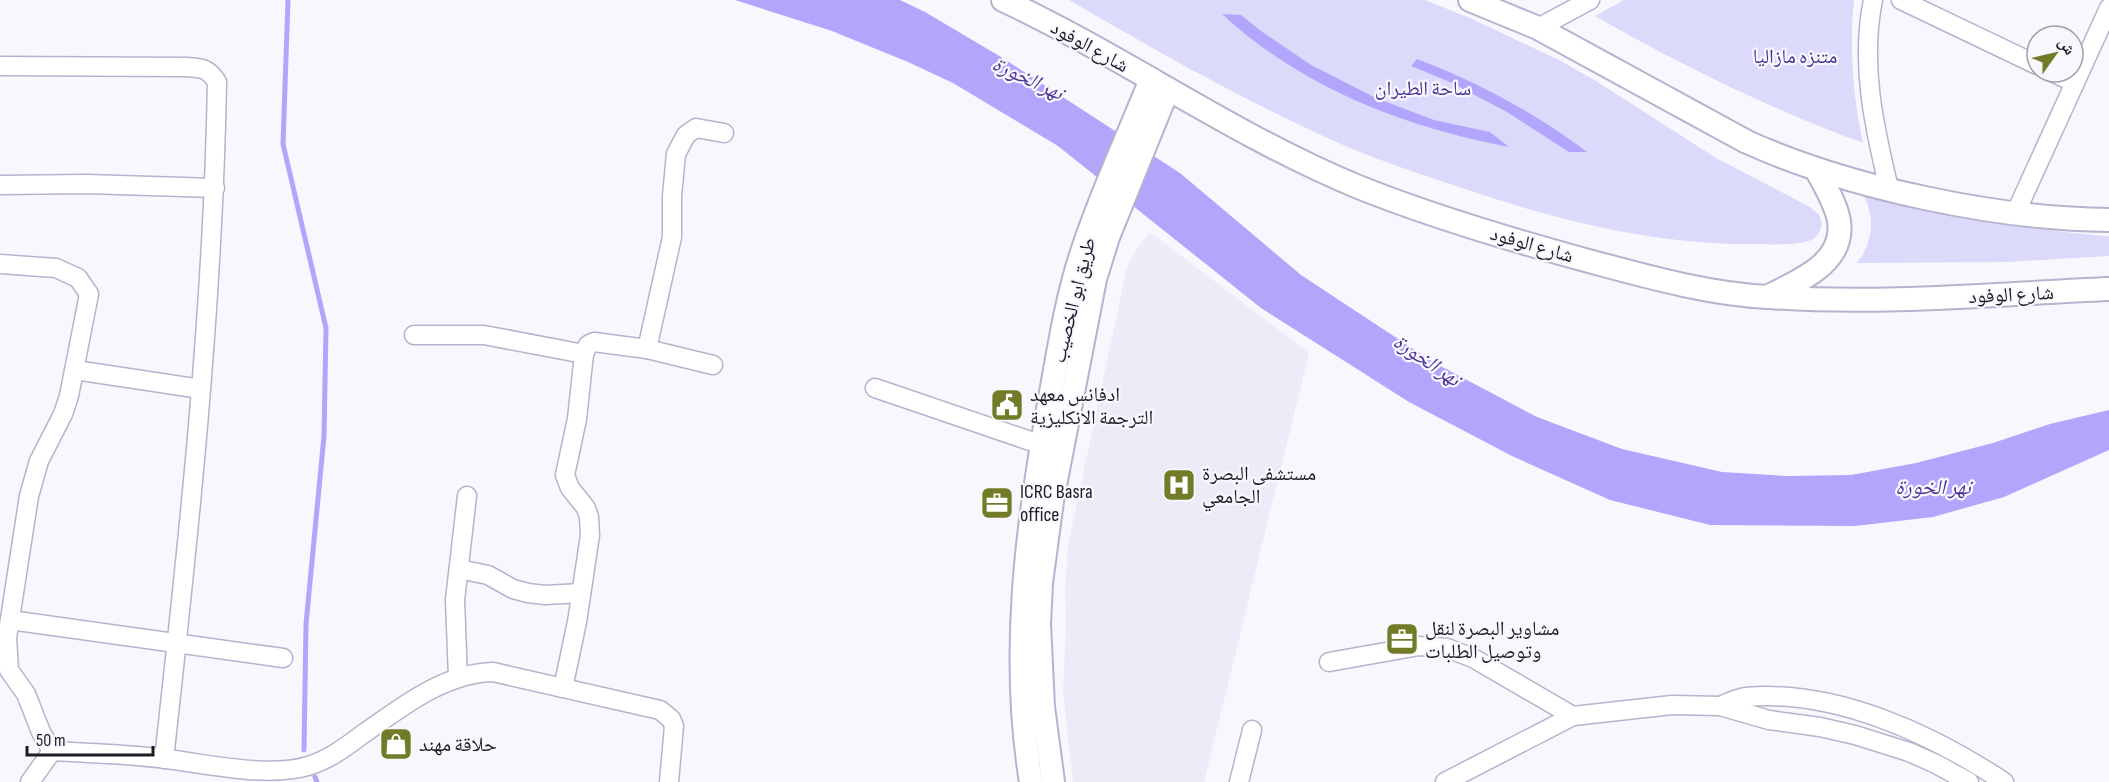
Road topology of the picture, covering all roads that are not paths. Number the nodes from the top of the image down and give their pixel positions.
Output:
1 (1003, 0) edge
2 (1470, 0) edge
3 (1590, 0) edge
4 (1873, 0) edge
5 (1901, 0) edge
6 (2109, 8) edge
7 (1538, 28) junction
8 (2025, 59) edge
9 (2085, 61) edge
10 (0, 66) edge
11 (1160, 84) junction
12 (2075, 84) edge
13 (724, 132) dead end
14 (1816, 169) junction
15 (0, 185) edge
16 (215, 188) junction
17 (1889, 189) junction
18 (1113, 200) junction
19 (2016, 212) junction
20 (2109, 220) edge
21 (0, 264) edge
22 (2109, 289) edge
23 (1765, 297) junction
24 (414, 336) dead end
25 (647, 349) junction
26 (584, 354) junction
27 (713, 365) dead end
28 (75, 370) junction
29 (874, 388) dead end
30 (201, 389) junction
31 (1042, 446) junction
32 (467, 496) dead end
33 (459, 568) junction
34 (581, 593) junction
35 (10, 620) junction
36 (177, 643) junction
37 (283, 658) dead end
38 (1329, 662) dead end
39 (5, 668) edge
40 (458, 678) junction
41 (563, 688) junction
42 (1720, 706) junction
43 (1573, 716) junction
44 (1252, 730) dead end
45 (52, 751) junction
46 (164, 759) junction
47 (1041, 777) edge
48 (30, 782) edge
49 (669, 782) edge
50 (1239, 782) edge
51 (1445, 782) edge
52 (1969, 782) edge
53 (2004, 782) edge

1 - 11 main road, شارع الوفود
2 - 7 main road
3 - 7 street
4 - 17 street
5 - 8 street
6 - 9 street
7 - 14 main road
10 - 16 street
11 - 18 main road, طريق ابو الخصيب
11 - 23 main road, شارع الوفود
12 - 19 street
13 - 25 street
14 - 17 main road
14 - 23 main road
15 - 16 street
16 - 30 street
17 - 19 main road
18 - 31 main road, طريق ابو الخصيب
18 - 47 main road, طريق ابو الخصيب
19 - 20 main road
21 - 28 street
22 - 23 main road, شارع الوفود
24 - 26 street
25 - 26 street
25 - 27 street
26 - 34 street
28 - 30 street
28 - 35 street
29 - 31 street
30 - 36 street
31 - 47 main road, طريق ابو الخصيب
32 - 33 street
33 - 34 street
33 - 40 street
34 - 41 street
35 - 36 street
35 - 39 street
36 - 37 street
36 - 46 street
38 - 43 street
39 - 45 street
40 - 41 street
40 - 46 street
41 - 49 street
42 - 43 street
42 - 52 street
42 - 53 street
43 - 51 street
44 - 50 street
45 - 46 street
45 - 48 street

